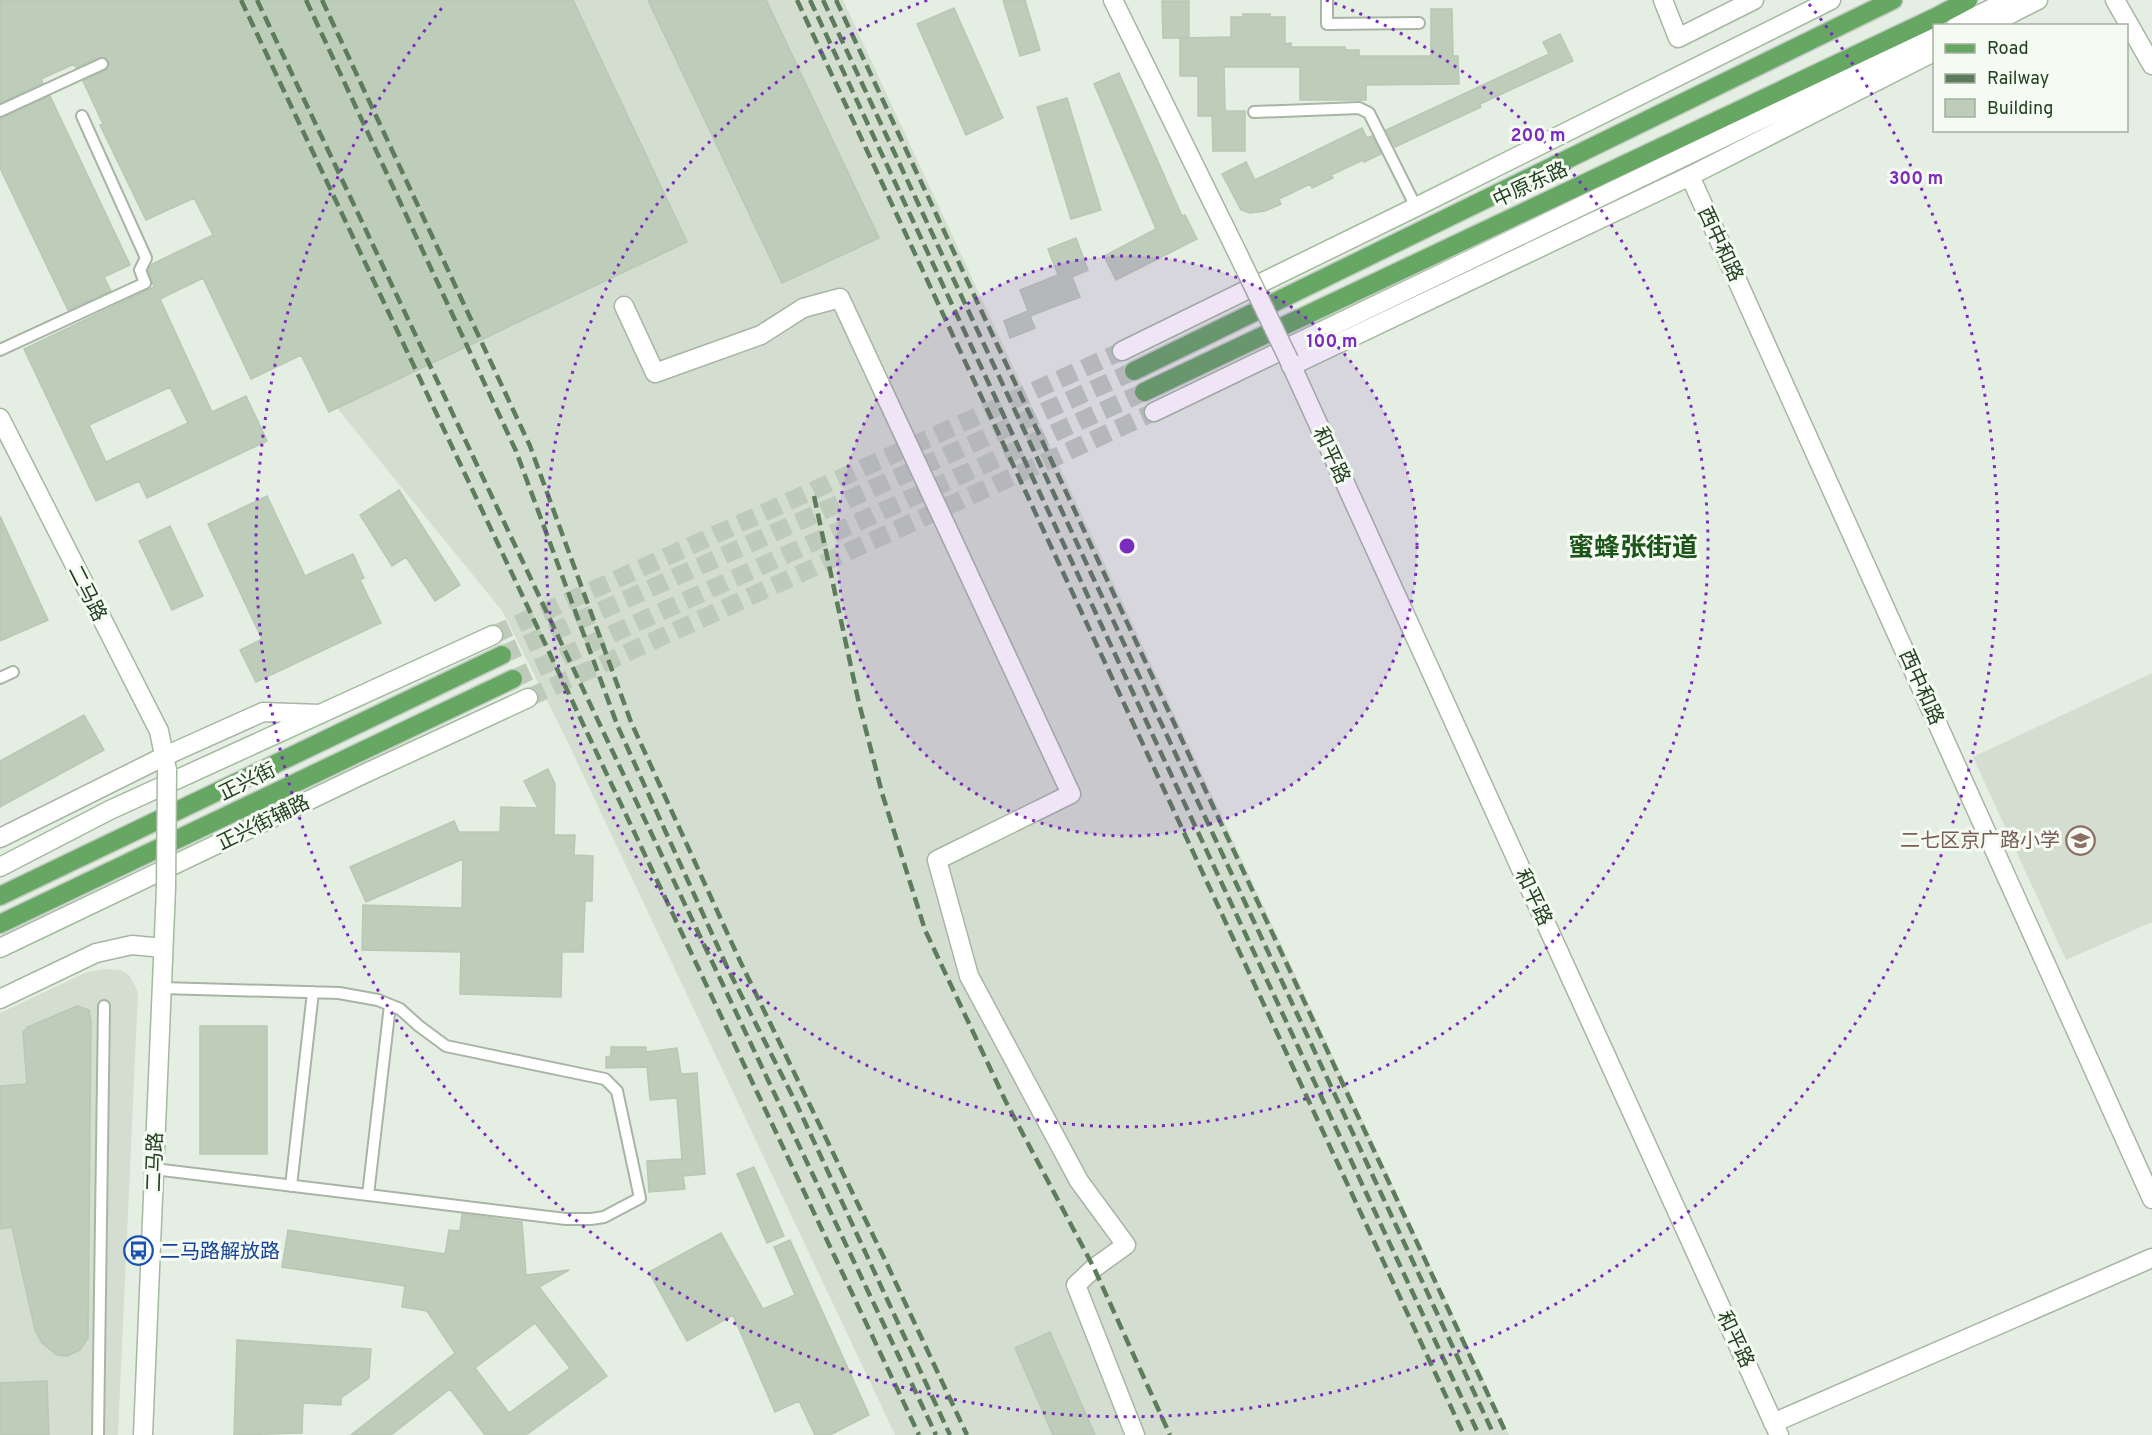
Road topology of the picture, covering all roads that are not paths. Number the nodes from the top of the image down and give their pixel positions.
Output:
1 (1113, 0) edge
2 (1327, 0) edge
3 (1663, 0) edge
4 (1754, 0) edge
5 (1831, 0) edge
6 (1893, 0) edge
7 (1968, 0) edge
8 (2038, 0) edge
9 (2115, 0) edge
10 (2016, 3) edge
11 (1419, 23) dead end
12 (1961, 24) edge
13 (1990, 24) edge
14 (1933, 37) edge
15 (1933, 53) edge
16 (102, 64) dead end
17 (2152, 65) edge
18 (0, 111) edge
19 (1254, 111) dead end
20 (82, 116) dead end
21 (1690, 176) junction
22 (1416, 207) junction
23 (624, 306) dead end
24 (0, 350) edge
25 (1122, 351) tunnel mouth
26 (1290, 363) junction
27 (1134, 371) tunnel mouth
28 (1144, 392) tunnel mouth
29 (1154, 411) tunnel mouth
30 (0, 418) edge
31 (493, 635) tunnel mouth
32 (502, 655) tunnel mouth
33 (13, 672) dead end
34 (0, 678) edge
35 (513, 679) tunnel mouth
36 (528, 698) tunnel mouth
37 (320, 714) junction
38 (166, 763) junction
39 (0, 838) edge
40 (0, 867) edge
41 (0, 897) edge
42 (0, 924) edge
43 (0, 948) edge
44 (163, 948) junction
45 (162, 988) junction
46 (313, 993) junction
47 (0, 999) edge
48 (390, 1005) junction
49 (104, 1006) dead end
50 (154, 1169) junction
51 (291, 1186) junction
52 (368, 1195) junction
53 (2152, 1199) edge
54 (2152, 1258) edge
55 (1776, 1429) edge
56 (98, 1435) edge
57 (143, 1435) edge
58 (1135, 1435) edge

1 - 26 street, 和平路, bridge
2 - 11 lane
3 - 4 street
5 - 22 street
6 - 27 main road, 中原东路
7 - 28 main road, 中原东路
8 - 10 street
9 - 17 street
10 - 12 street
10 - 13 street
14 - 29 street
15 - 21 street
16 - 18 lane
19 - 22 lane
20 - 24 lane
21 - 26 street
21 - 53 street, 西中和路
22 - 25 street
23 - 58 street
26 - 55 street, 和平路
30 - 38 street, 二马路
31 - 37 street
32 - 41 main road, 正兴街
33 - 34 lane
35 - 42 main road, 正兴街
36 - 43 street, 正兴街辅路
37 - 38 street
37 - 40 street
38 - 39 street
38 - 44 street, 二马路, bridge
44 - 45 street, 二马路
44 - 47 street
45 - 46 lane
45 - 50 street, 二马路
46 - 48 lane
46 - 51 lane
48 - 52 lane
48 - 52 lane
49 - 56 lane
50 - 51 lane
50 - 57 street, 二马路
51 - 52 lane
54 - 55 street

